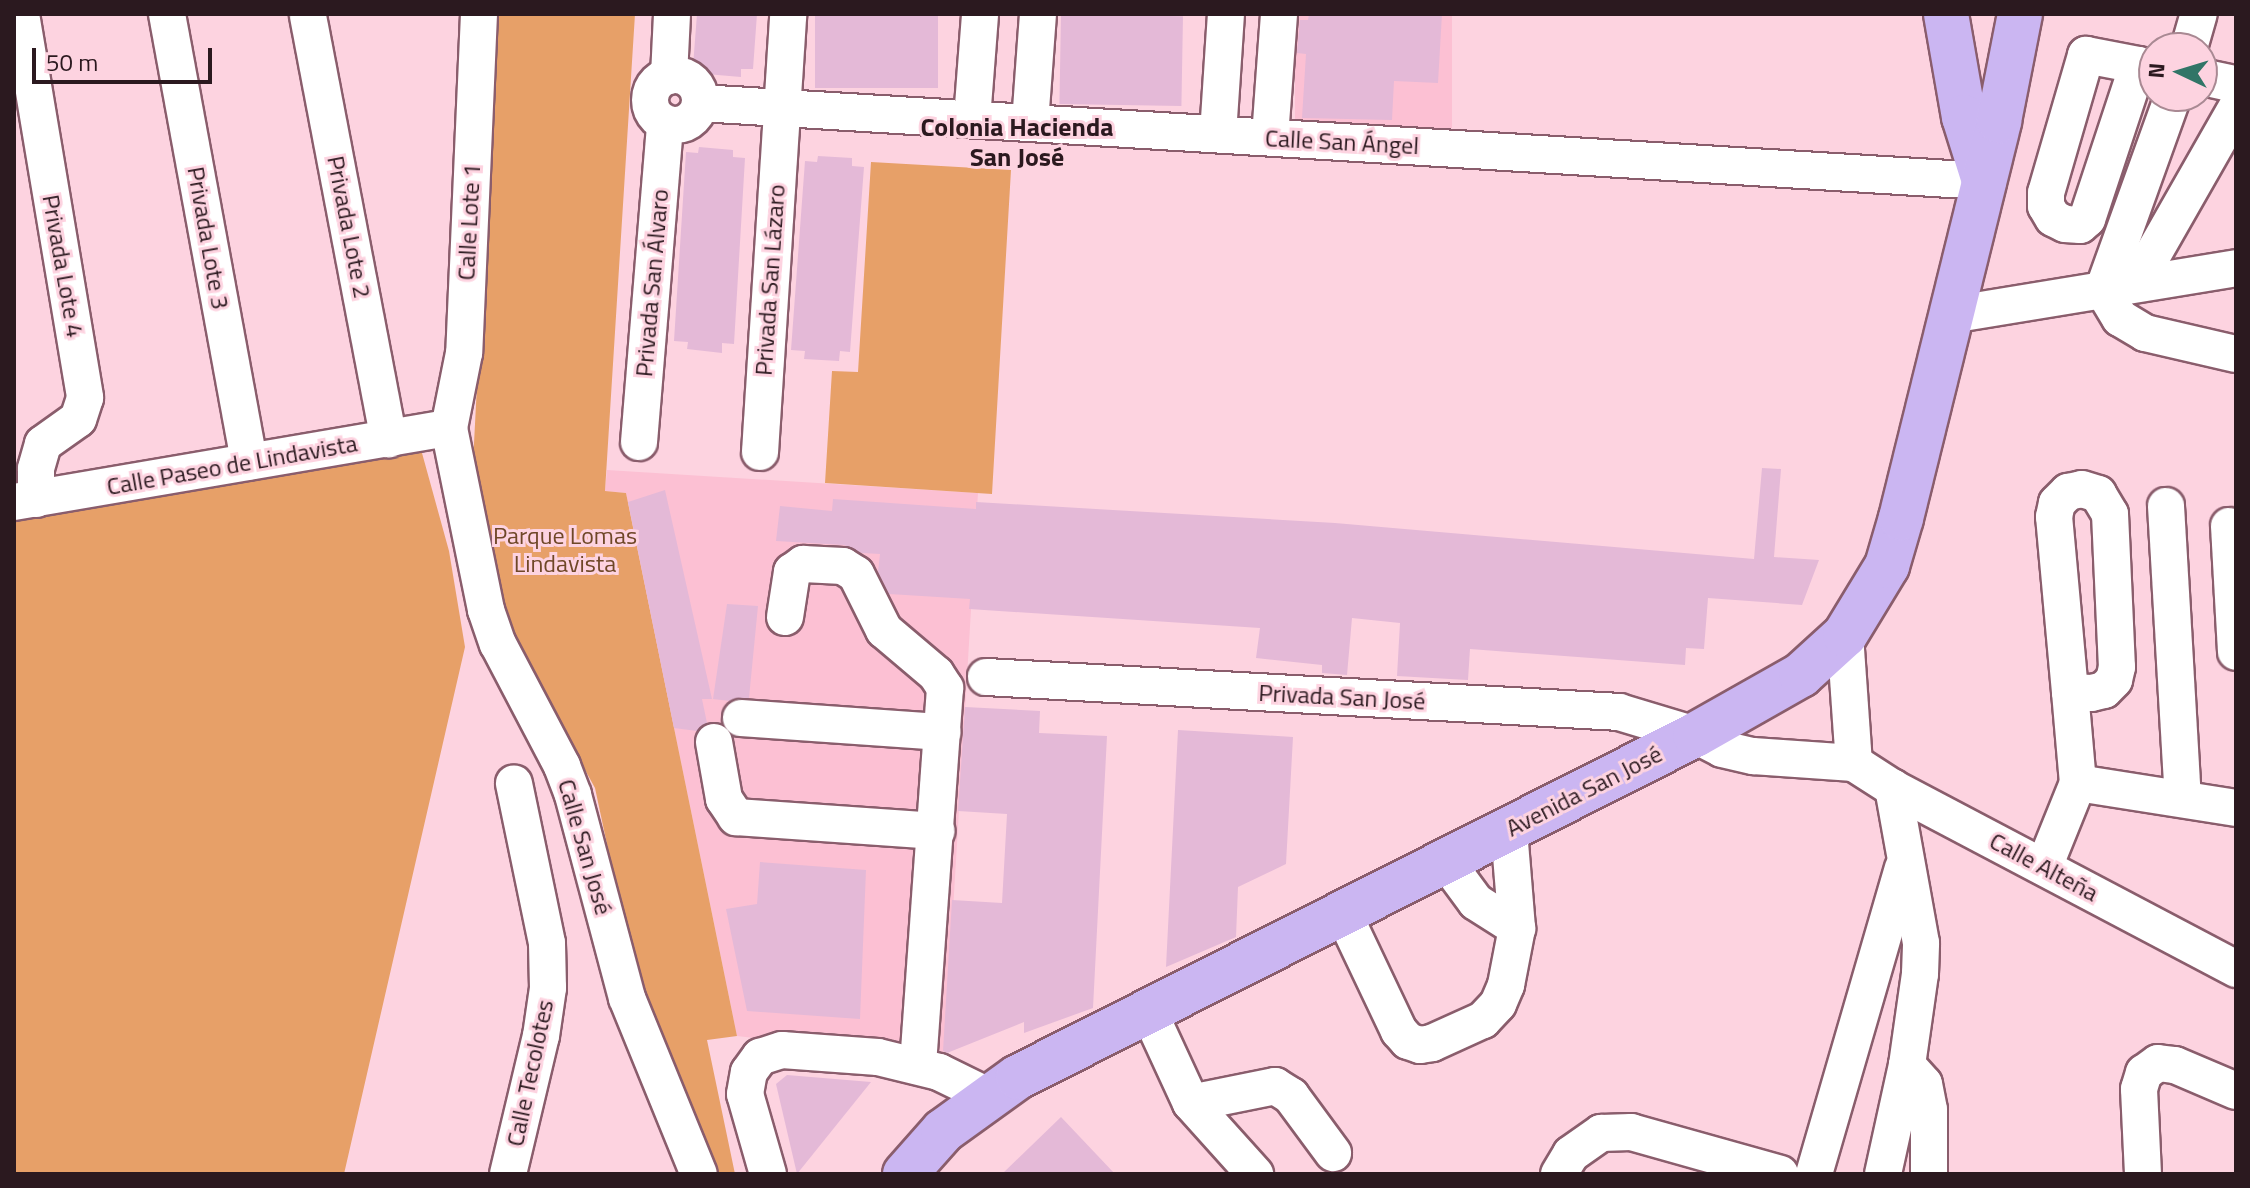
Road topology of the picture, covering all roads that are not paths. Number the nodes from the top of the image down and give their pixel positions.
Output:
1 (21, 14) edge
2 (167, 14) edge
3 (479, 14) edge
4 (672, 14) edge
5 (788, 14) edge
6 (980, 14) edge
7 (1038, 14) edge
8 (1226, 14) edge
9 (1279, 14) edge
10 (1946, 14) edge
11 (2020, 14) edge
12 (308, 16) dead end
13 (669, 76) junction
14 (700, 103) junction
15 (781, 108) junction
16 (2236, 109) edge
17 (2169, 112) edge
18 (972, 119) junction
19 (665, 123) junction
20 (1030, 123) junction
21 (1218, 134) junction
22 (1270, 137) junction
23 (1984, 181) junction
24 (2236, 268) edge
25 (2120, 287) junction
26 (1950, 315) junction
27 (2236, 354) edge
28 (449, 428) junction
29 (389, 439) junction
30 (639, 442) dead end
31 (760, 452) dead end
32 (249, 462) junction
33 (25, 500) edge
34 (2166, 506) dead end
35 (2229, 526) dead end
36 (785, 617) dead end
37 (1845, 635) junction
38 (2236, 652) edge
39 (986, 677) dead end
40 (2070, 692) junction
41 (741, 718) dead end
42 (943, 732) junction
43 (1695, 735) junction
44 (714, 742) dead end
45 (1854, 763) junction
46 (514, 783) dead end
47 (2078, 783) junction
48 (1893, 788) junction
49 (2183, 799) junction
50 (2236, 808) edge
51 (1509, 830) junction
52 (937, 831) junction
53 (1906, 859) junction
54 (1445, 860) junction
55 (2044, 867) junction
56 (1342, 911) junction
57 (1517, 928) junction
58 (2236, 969) edge
59 (1148, 1010) junction
60 (1907, 1065) junction
61 (918, 1066) junction
62 (2236, 1091) edge
63 (988, 1096) junction
64 (1191, 1103) junction
65 (1333, 1153) dead end
66 (508, 1174) edge
67 (699, 1174) edge
68 (768, 1174) edge
69 (905, 1174) edge
70 (1255, 1174) edge
71 (1559, 1174) edge
72 (1780, 1174) edge
73 (1814, 1174) edge
74 (1883, 1174) edge
75 (1929, 1174) edge
76 (2143, 1174) edge

1 - 33 street, Privada Lote 4
2 - 32 street, Privada Lote 3
3 - 28 street, Calle Lote 1
4 - 13 street
5 - 15 street, Privada San Lázaro
6 - 18 street
7 - 20 street
8 - 21 street
9 - 22 street
10 - 23 main road
11 - 23 main road, Avenida San José
12 - 29 street, Privada Lote 2
13 - 14 street
13 - 19 street
14 - 15 street, Calle San Ángel
14 - 19 street
15 - 18 street, Calle San Ángel
15 - 31 street, Privada San Lázaro
16 - 25 street
17 - 25 street
18 - 20 street, Calle San Ángel
19 - 30 street, Privada San Álvaro
20 - 21 street, Calle San Ángel
21 - 22 street, Calle San Ángel
22 - 23 street, Calle San Ángel
23 - 26 main road, Avenida San José
24 - 25 street
25 - 26 street
25 - 27 street
26 - 37 main road, Avenida San José
28 - 29 street, Calle Paseo de Lindavista
28 - 67 street, Calle San José
29 - 32 street, Calle Paseo de Lindavista
32 - 33 street, Calle Paseo de Lindavista
34 - 49 street
35 - 38 street
36 - 42 street
37 - 43 main road, Avenida San José
37 - 45 street
39 - 43 street, Privada San José
40 - 40 street
40 - 47 street
41 - 42 street
42 - 52 street
43 - 45 street, Calle Alteña
43 - 51 main road, Avenida San José
44 - 52 street
45 - 48 street, Calle Alteña
46 - 66 street, Calle Tecolotes
47 - 49 street
47 - 55 street
48 - 53 street
48 - 55 street, Calle Alteña
49 - 50 street
51 - 54 main road, Avenida San José
51 - 57 street
52 - 61 street
53 - 60 street
53 - 73 street
54 - 56 main road, Avenida San José
54 - 57 street
55 - 58 street, Calle Alteña
56 - 57 street
56 - 59 main road, Avenida San José
59 - 63 main road, Avenida San José
59 - 64 street
60 - 74 street
60 - 75 street
61 - 63 street
61 - 68 street
62 - 76 street
63 - 69 main road, Avenida San José
64 - 65 street
64 - 70 street
71 - 72 street

